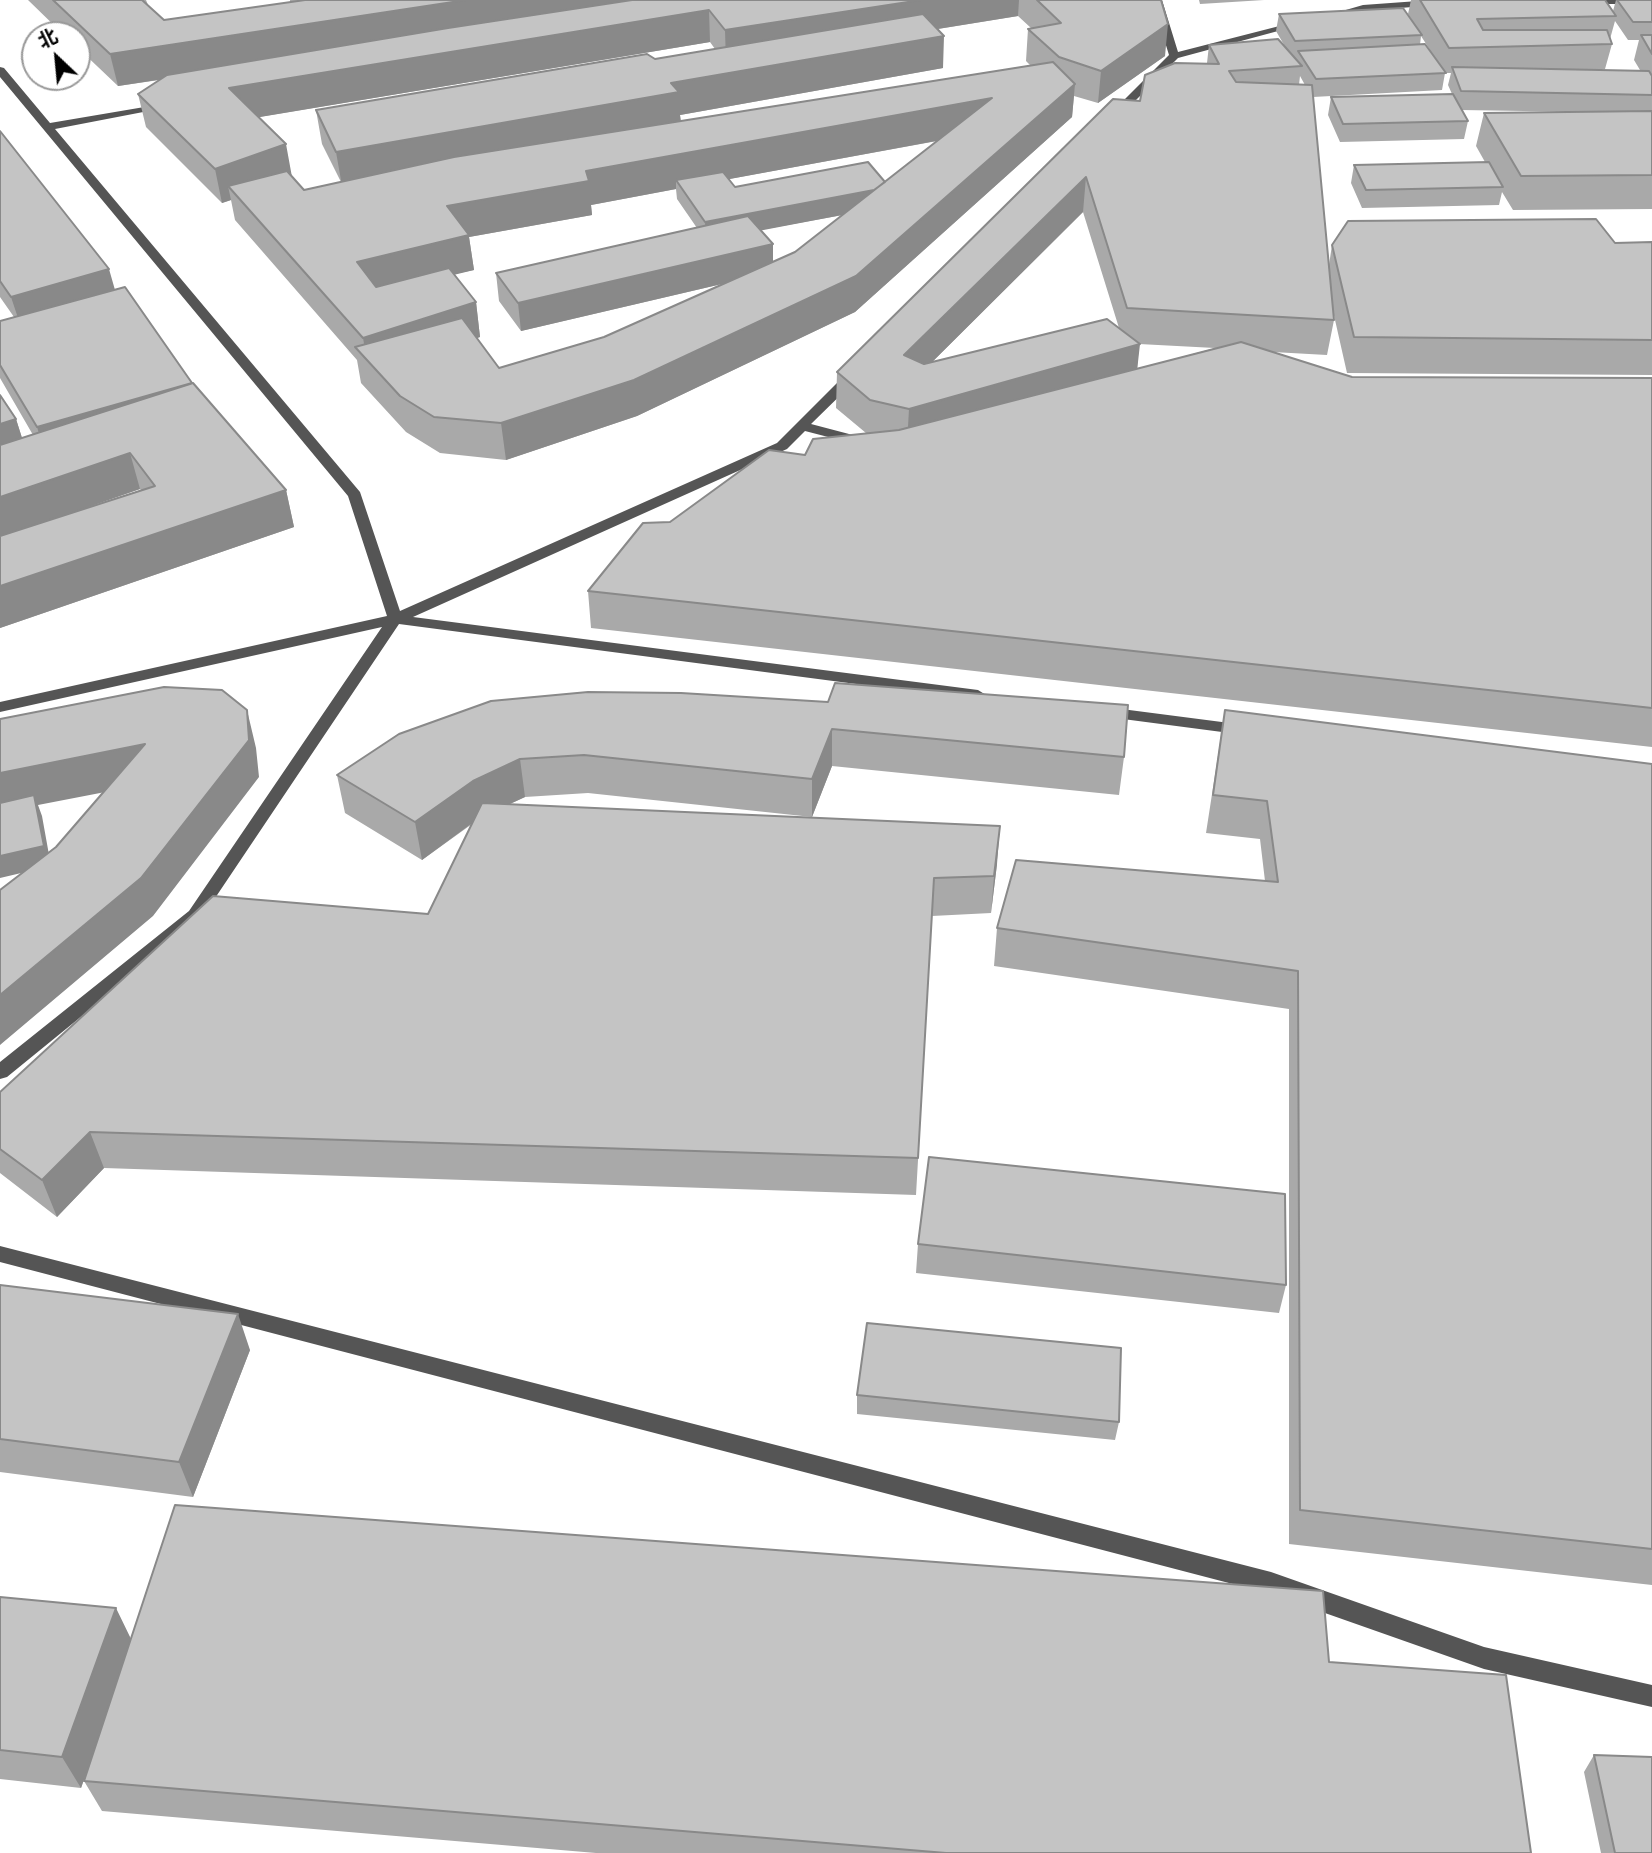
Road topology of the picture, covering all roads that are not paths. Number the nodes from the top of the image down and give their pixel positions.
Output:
1 (1157, 0) edge
2 (1569, 1) edge
3 (1652, 1) edge
4 (1445, 3) edge
5 (1323, 18) edge
6 (1309, 22) edge
7 (1174, 56) junction
8 (0, 71) edge
9 (183, 102) edge
10 (1105, 124) edge
11 (47, 127) junction
12 (861, 368) edge
13 (802, 426) junction
14 (878, 446) edge
15 (395, 619) junction
16 (989, 697) edge
17 (0, 707) edge
18 (1086, 709) edge
19 (1265, 733) edge
20 (0, 1072) edge
21 (0, 1254) edge
22 (1652, 1696) edge

1 - 7 street
2 - 3 street
4 - 5 street
6 - 7 street
7 - 10 street
8 - 11 street
9 - 11 street
11 - 15 street
12 - 13 street
13 - 14 street
13 - 15 street
15 - 16 street
15 - 17 street
15 - 20 street
18 - 19 street
21 - 22 street

